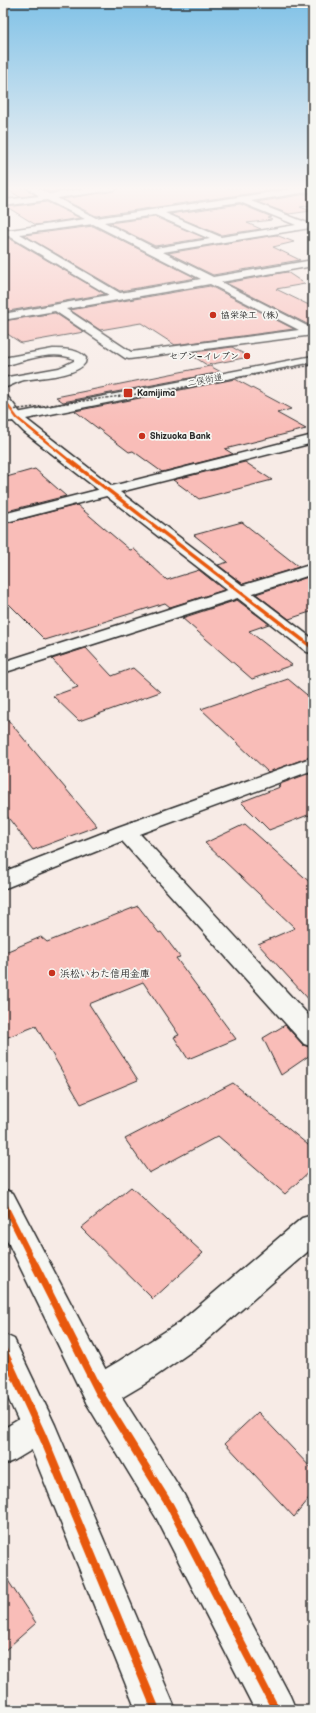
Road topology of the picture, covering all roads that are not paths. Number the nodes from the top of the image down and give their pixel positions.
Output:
1 (67, 268) edge
2 (186, 268) edge
3 (288, 268) edge
4 (295, 268) edge
5 (306, 273) dead end
6 (212, 281) junction
7 (118, 297) junction
8 (57, 308) junction
9 (3, 317) edge
10 (311, 332) edge
11 (313, 359) edge
12 (3, 362) edge
13 (3, 384) edge
14 (3, 399) edge
15 (8, 417) edge
16 (36, 427) junction
17 (9, 432) dead end
18 (313, 438) edge
19 (109, 492) junction
20 (3, 519) edge
21 (313, 569) edge
22 (240, 591) junction
23 (313, 648) edge
24 (3, 668) edge
25 (313, 763) edge
26 (126, 832) junction
27 (3, 881) edge
28 (313, 1037) edge
29 (3, 1202) edge
30 (313, 1228) edge
31 (3, 1350) edge
32 (99, 1392) junction
33 (38, 1427) junction
34 (3, 1448) edge
35 (156, 1710) edge
36 (276, 1710) edge

1 - 7 street
2 - 6 street
3 - 6 street
4 - 5 street
6 - 7 street
6 - 10 street
7 - 8 street
8 - 9 street
8 - 10 street
11 - 15 street, 二俣街道
12 - 13 street
14 - 15 street
15 - 16 street
16 - 17 street
16 - 19 street
18 - 19 street
19 - 20 street
19 - 22 street
21 - 22 street
22 - 23 street
22 - 24 street
25 - 26 street
26 - 27 street
26 - 28 street
29 - 32 street
30 - 32 street
31 - 33 street
32 - 36 street
33 - 34 street
33 - 35 street

